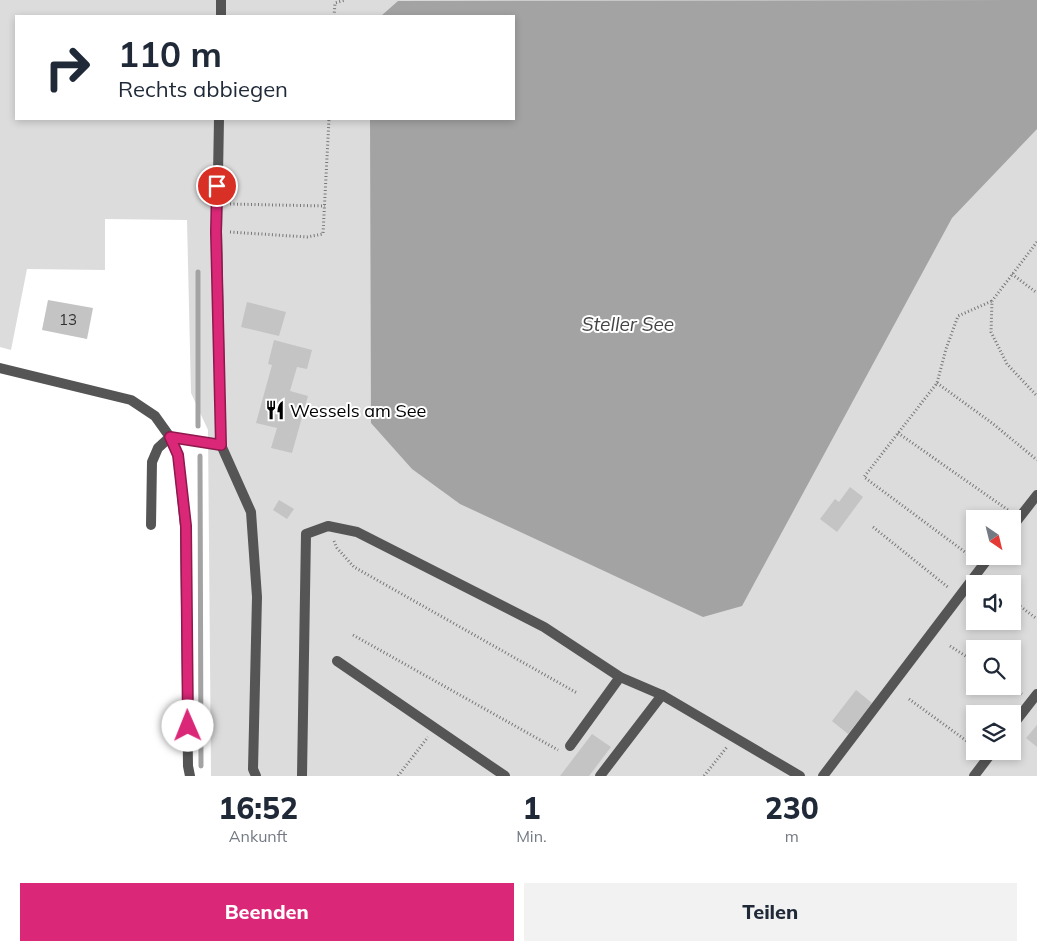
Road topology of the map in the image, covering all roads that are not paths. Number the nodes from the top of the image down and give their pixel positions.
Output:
1 (221, 0) edge
2 (221, 15) edge
3 (219, 120) edge
4 (0, 368) edge
5 (170, 437) junction
6 (221, 445) junction
7 (1037, 495) edge
8 (1021, 515) edge
9 (151, 525) dead end
10 (983, 565) edge
11 (337, 661) dead end
12 (620, 677) junction
13 (1037, 694) edge
14 (662, 695) junction
15 (1021, 714) edge
16 (570, 746) road end
17 (986, 760) edge
18 (190, 776) edge
19 (256, 776) edge
20 (302, 776) edge
21 (505, 776) edge
22 (600, 776) edge
23 (800, 776) edge
24 (823, 776) edge
25 (974, 776) edge

1 - 2 street
3 - 6 street
4 - 5 street
5 - 6 street
5 - 9 street
5 - 18 street
6 - 19 street
7 - 8 street
10 - 24 street
11 - 21 street
12 - 14 street
12 - 16 street
12 - 20 street
13 - 15 street
14 - 22 street
14 - 23 street
17 - 25 street

